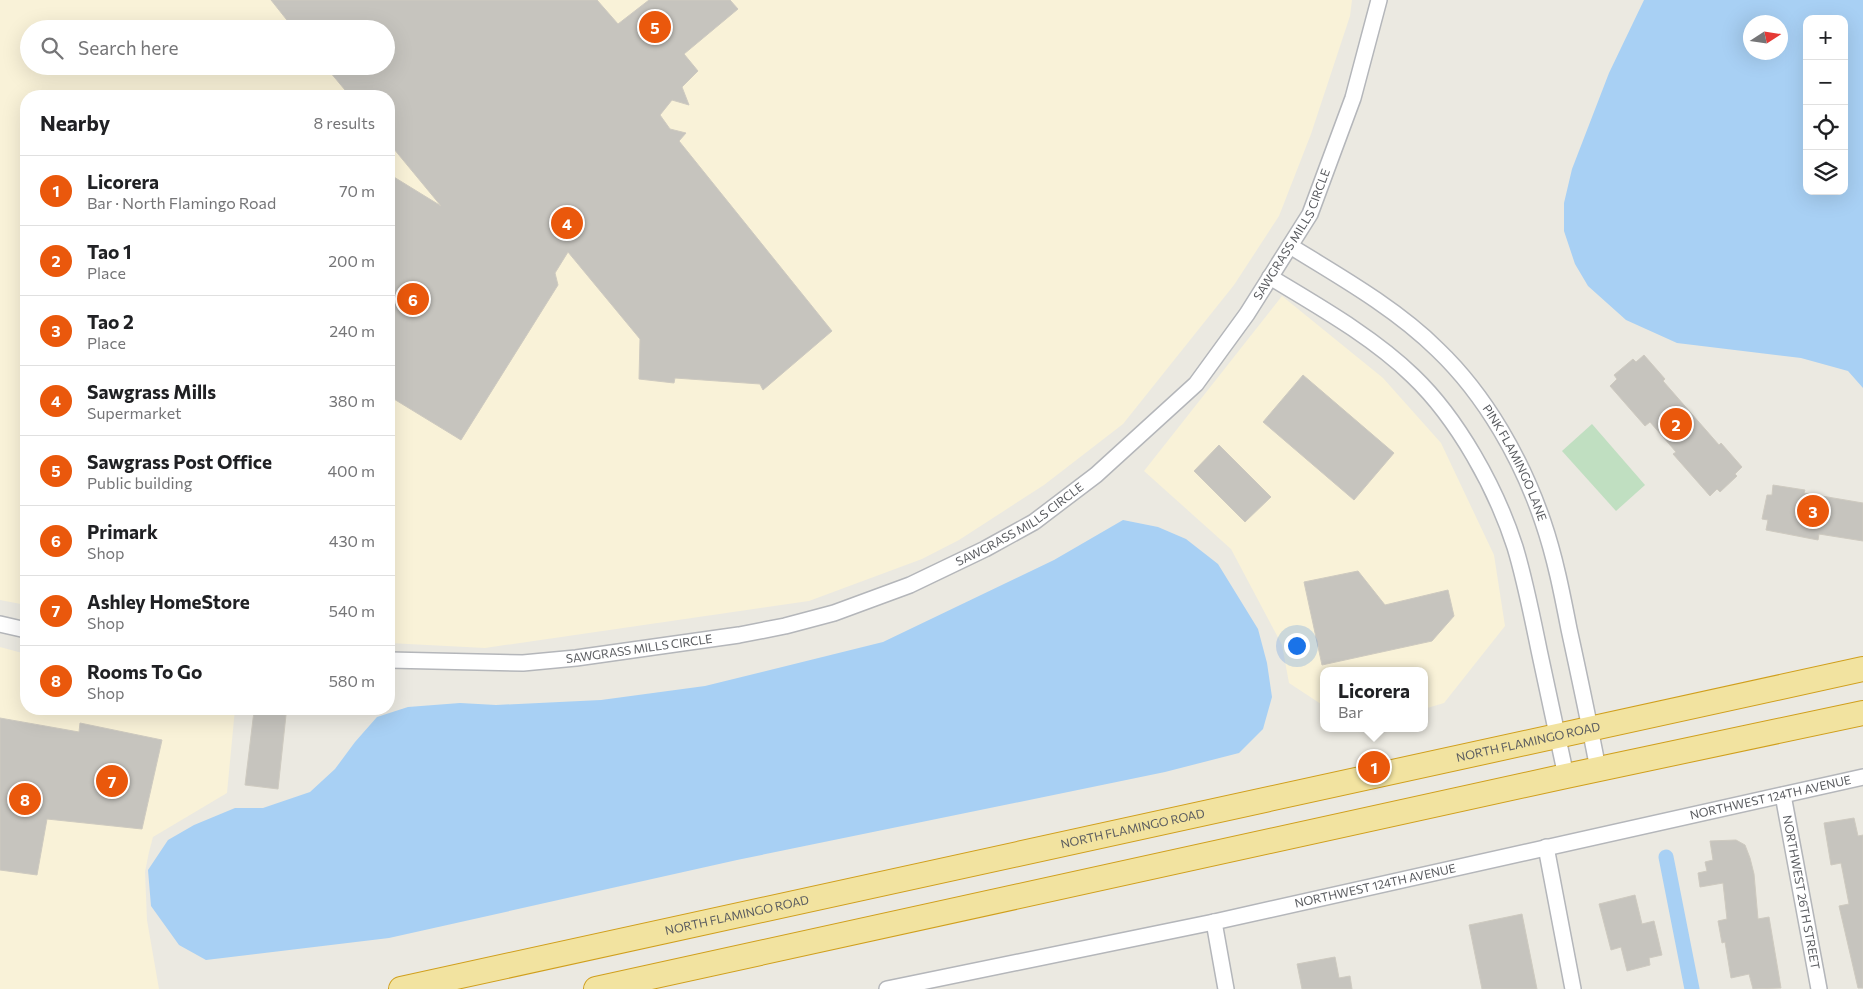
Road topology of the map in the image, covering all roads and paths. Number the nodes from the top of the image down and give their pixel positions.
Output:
1 (1379, 0) edge
2 (1290, 246) junction
3 (1270, 277) junction
4 (0, 624) edge
5 (20, 629) edge
6 (395, 660) edge
7 (1863, 669) edge
8 (1863, 713) edge
9 (1590, 728) junction
10 (1557, 736) junction
11 (1598, 769) junction
12 (1566, 776) junction
13 (1863, 777) edge
14 (1783, 795) junction
15 (1546, 847) junction
16 (1214, 922) junction
17 (401, 989) edge
18 (596, 989) edge
19 (887, 989) edge
20 (1226, 989) edge
21 (1572, 989) edge
22 (1819, 989) edge

1 - 2 street, SAWGRASS MILLS CIRCLE
2 - 3 street, SAWGRASS MILLS CIRCLE
2 - 9 street, PINK FLAMINGO LANE
3 - 6 street, SAWGRASS MILLS CIRCLE
3 - 10 street
4 - 5 street
7 - 9 highway, NORTH FLAMINGO ROAD
8 - 11 highway
9 - 10 highway, NORTH FLAMINGO ROAD
9 - 11 street, PINK FLAMINGO LANE
10 - 12 street
10 - 17 highway, NORTH FLAMINGO ROAD
11 - 12 highway
12 - 18 highway
13 - 14 street, NORTHWEST 124TH AVENUE
14 - 15 street, NORTHWEST 124TH AVENUE
14 - 22 street, NORTHWEST 26TH STREET
15 - 16 street, NORTHWEST 124TH AVENUE
15 - 21 street
16 - 19 street, NORTHWEST 124TH AVENUE
16 - 20 street

